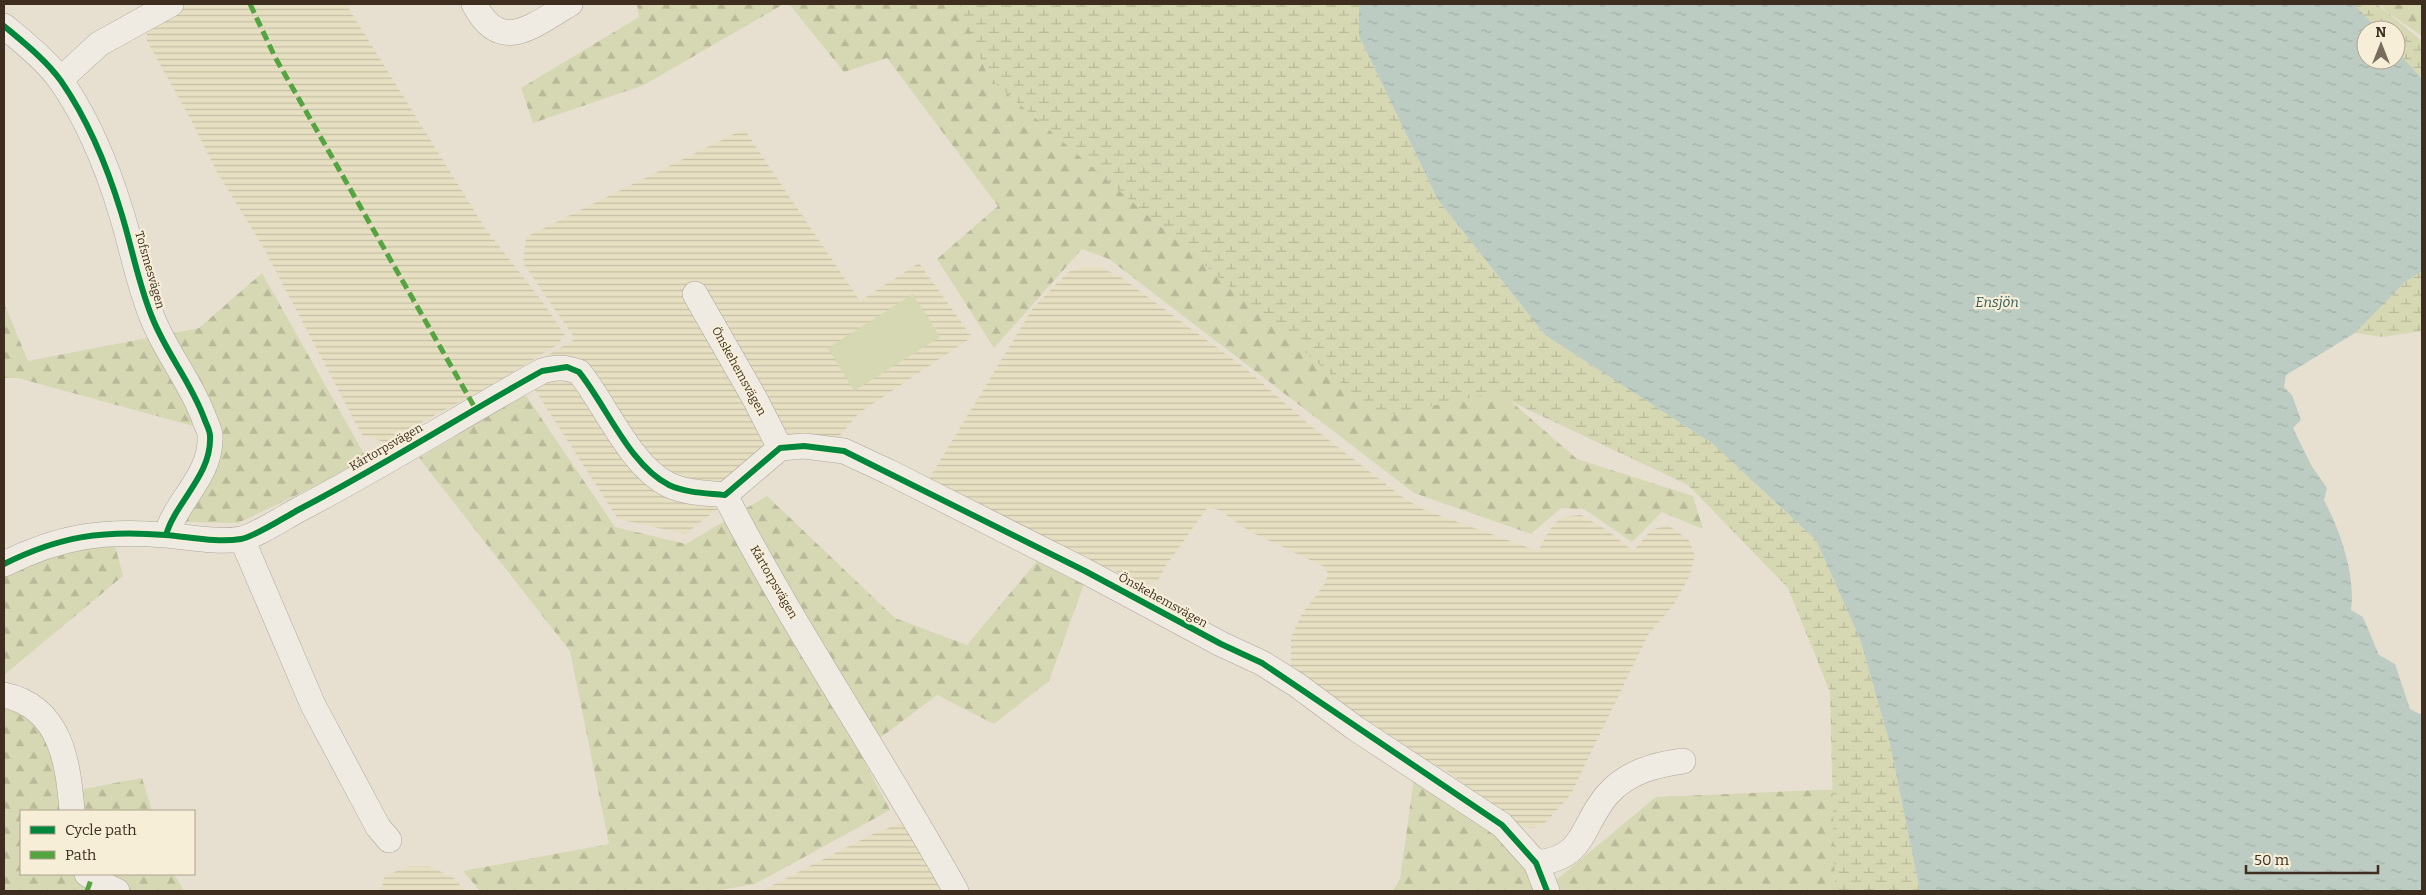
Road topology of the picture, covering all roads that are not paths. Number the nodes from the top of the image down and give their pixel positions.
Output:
1 (171, 4) edge
2 (474, 4) edge
3 (570, 4) edge
4 (4, 26) edge
5 (60, 80) junction
6 (696, 294) dead end
7 (780, 448) junction
8 (725, 495) junction
9 (166, 535) junction
10 (242, 539) junction
11 (4, 564) edge
12 (4, 695) edge
13 (1683, 761) dead end
14 (72, 810) edge
15 (389, 840) dead end
16 (1536, 863) junction
17 (89, 875) edge
18 (117, 891) edge
19 (956, 891) edge
20 (1546, 891) edge

1 - 5 street
2 - 3 street
4 - 5 street, Tofsmesvägen
5 - 9 street, Tofsmesvägen
6 - 7 street, Önskehemsvägen
7 - 8 street
7 - 16 street, Önskehemsvägen
8 - 10 street, Kårtorpsvägen
8 - 19 street, Kårtorpsvägen
9 - 10 street, Kårtorpsvägen
9 - 11 street, Kårtorpsvägen
10 - 15 street
12 - 14 street
13 - 16 street
16 - 20 street, Önskehemsvägen
17 - 18 street

